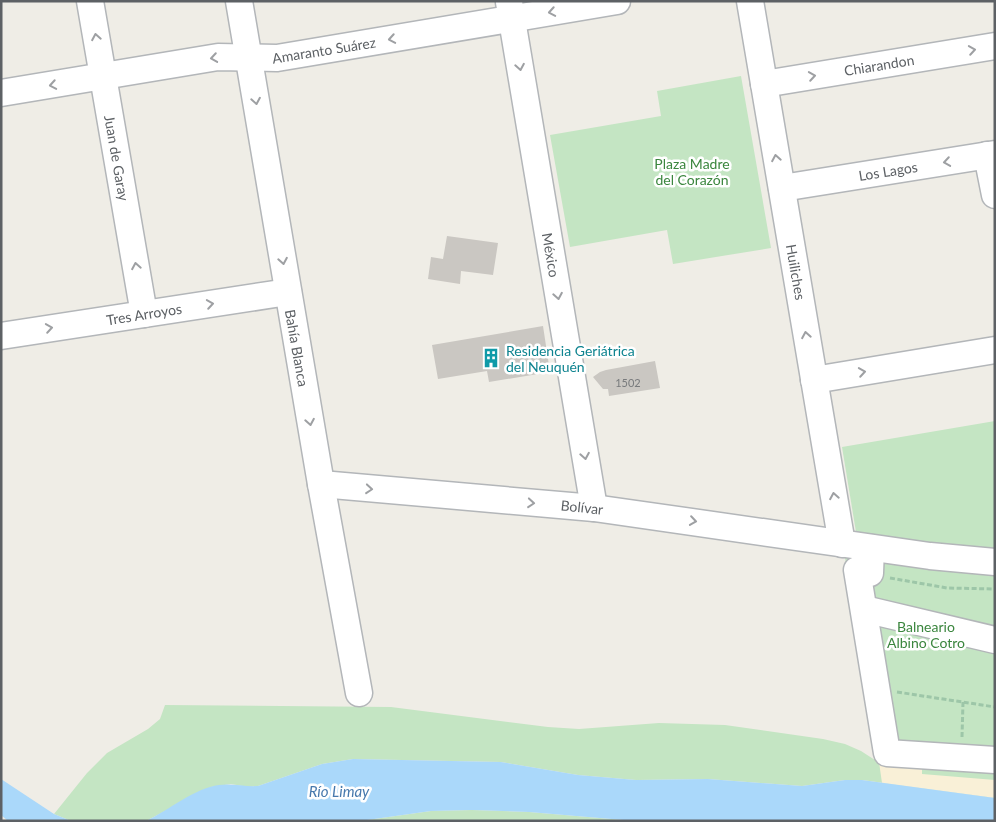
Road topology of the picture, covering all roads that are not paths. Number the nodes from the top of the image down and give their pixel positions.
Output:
1 (90, 1) edge
2 (239, 1) edge
3 (617, 1) edge
4 (750, 1) edge
5 (510, 10) edge
6 (995, 46) edge
7 (248, 57) junction
8 (103, 76) junction
9 (764, 84) junction
10 (1, 93) edge
11 (991, 154) edge
12 (782, 188) junction
13 (995, 195) edge
14 (288, 292) junction
15 (144, 314) junction
16 (1, 336) edge
17 (995, 350) edge
18 (814, 380) junction
19 (321, 484) junction
20 (594, 508) junction
21 (842, 544) junction
22 (871, 561) junction
23 (995, 562) edge
24 (864, 609) junction
25 (995, 640) edge
26 (359, 693) dead end
27 (995, 760) edge

8 -> 1 street, Juan de Garay
2 - 7 street, Bahía Blanca
3 -> 5 street, Amaranto Suárez
4 - 9 street, Huiliches
5 -> 7 street, Amaranto Suárez
5 -> 20 street, México
9 -> 6 street, Chiarandon
7 -> 8 street, Amaranto Suárez
7 -> 14 street, Bahía Blanca
8 -> 10 street, Amaranto Suárez
15 -> 8 street, Juan de Garay
12 -> 9 street, Huiliches
11 -> 12 street, Los Lagos
11 - 13 street
18 -> 12 street, Huiliches
15 -> 14 street, Tres Arroyos
14 -> 19 street, Bahía Blanca
16 -> 15 street, Tres Arroyos
18 -> 17 street
21 -> 18 street, Huiliches
19 -> 20 street, Bolívar
19 - 26 street, Bahía Blanca
20 -> 21 street, Bolívar
21 - 22 street
22 - 23 street
22 - 24 street
24 - 25 street
24 - 27 street

